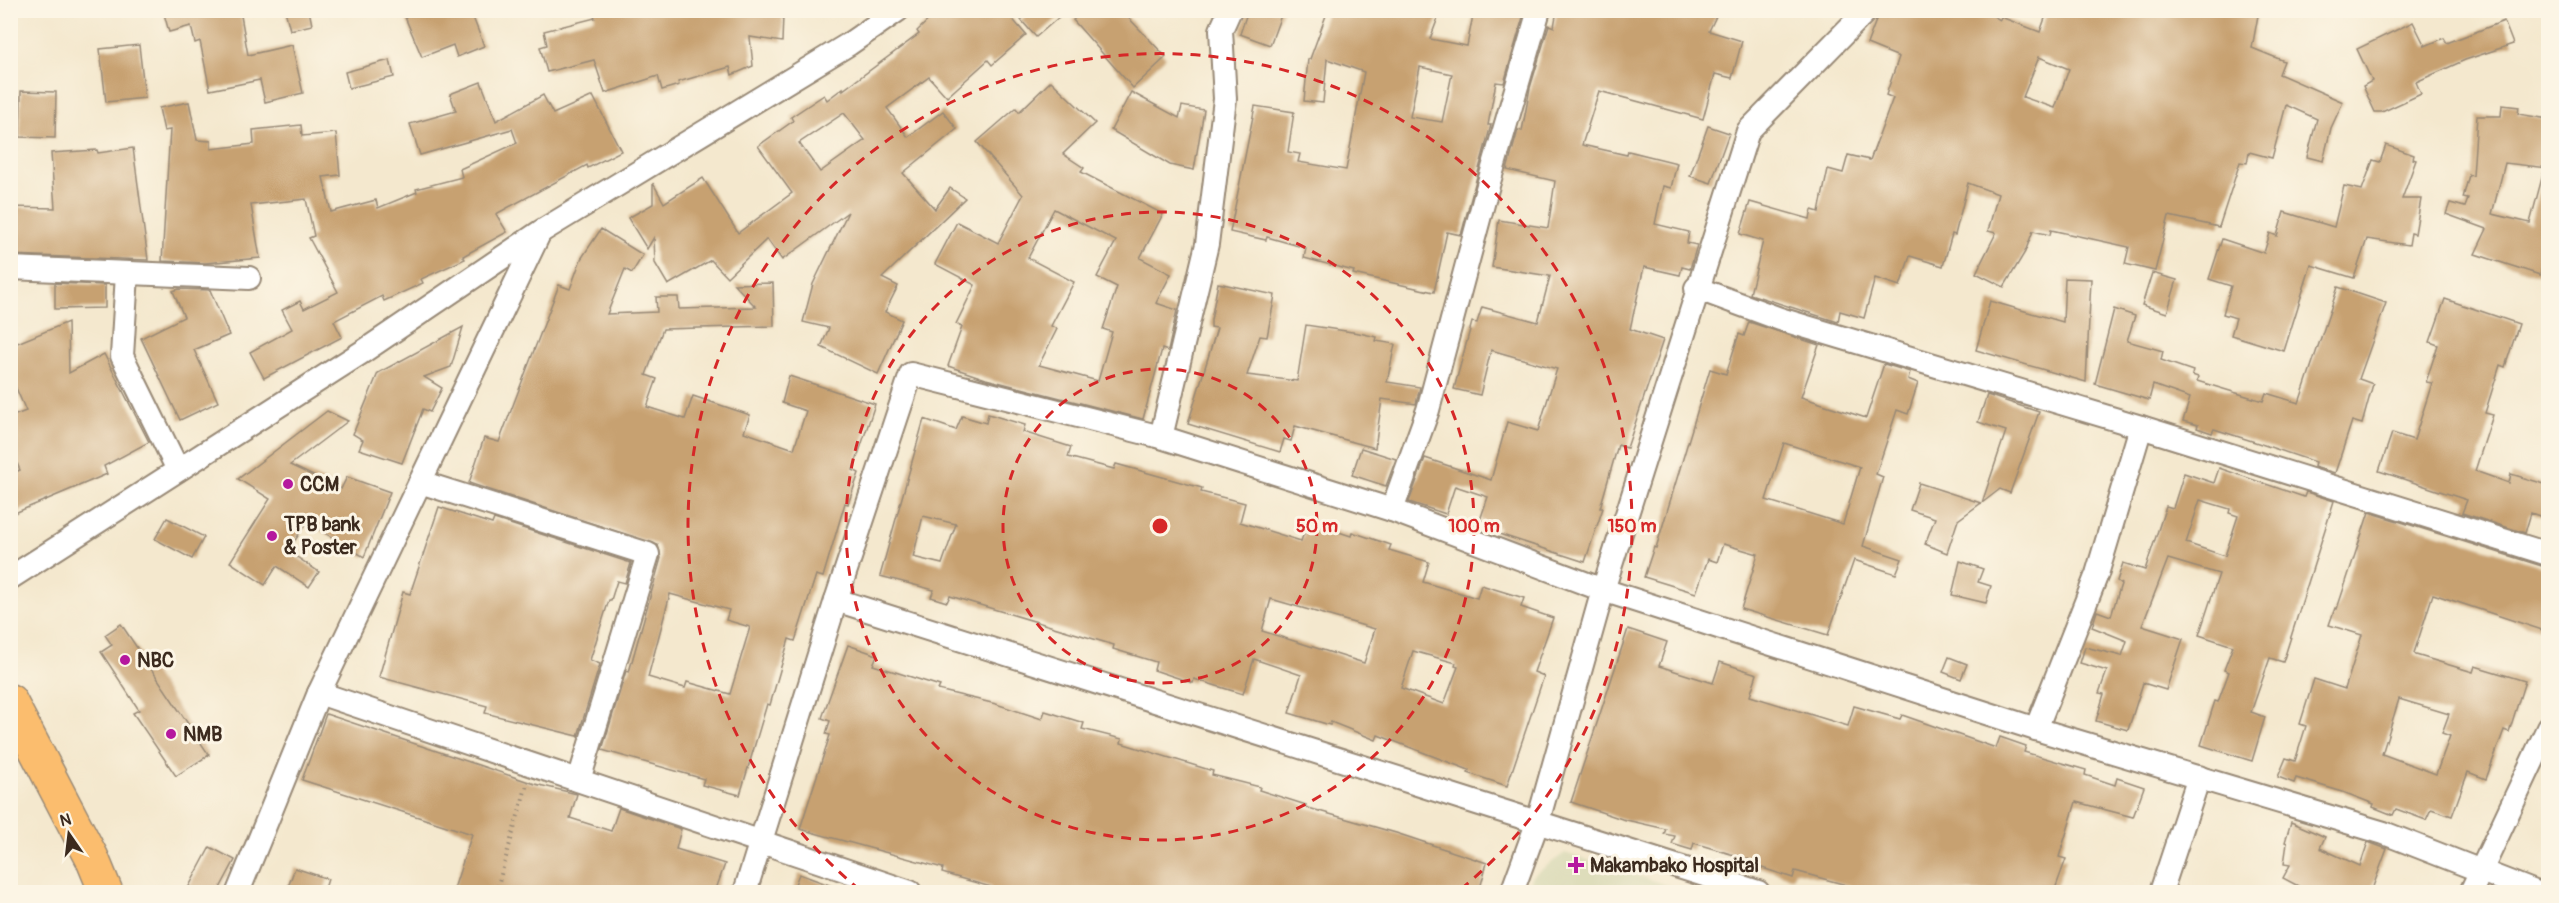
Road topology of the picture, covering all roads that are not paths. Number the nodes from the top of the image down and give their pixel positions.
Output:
1 (898, 10) edge
2 (1230, 10) edge
3 (1539, 10) edge
4 (1867, 10) edge
5 (540, 232) junction
6 (10, 268) edge
7 (127, 274) junction
8 (249, 278) dead end
9 (1696, 288) junction
10 (1047, 421) dead end
11 (2141, 427) junction
12 (1161, 437) junction
13 (177, 470) junction
14 (420, 482) junction
15 (1392, 510) junction
16 (2548, 554) edge
17 (1570, 570) dead end
18 (10, 578) edge
19 (1603, 590) junction
20 (836, 600) junction
21 (319, 693) junction
22 (10, 700) edge
23 (2548, 728) edge
24 (2037, 729) junction
25 (2199, 777) junction
26 (579, 780) junction
27 (1538, 821) junction
28 (760, 842) junction
29 (2481, 871) junction
30 (106, 892) edge
31 (237, 892) edge
32 (745, 892) edge
33 (910, 892) edge
34 (1512, 892) edge
35 (1758, 892) edge
36 (2161, 892) edge
37 (2471, 892) edge
38 (2535, 892) edge

1 - 5 street
2 - 12 street
3 - 15 street
4 - 9 street
5 - 13 street
5 - 14 street
6 - 7 street
7 - 8 street
7 - 13 street
9 - 11 street
9 - 19 street
10 - 12 street
11 - 16 street
11 - 24 street
12 - 15 street
12 - 20 street
13 - 18 street
14 - 21 street
14 - 26 street
15 - 17 street
15 - 19 street
19 - 24 street
19 - 27 street
20 - 27 street
20 - 28 street
21 - 26 street
21 - 31 street
22 - 30 highway
23 - 29 street
24 - 25 street
25 - 29 street
25 - 36 street
26 - 28 street
27 - 34 street
27 - 35 street
28 - 32 street
28 - 33 street
29 - 37 street
29 - 38 street

